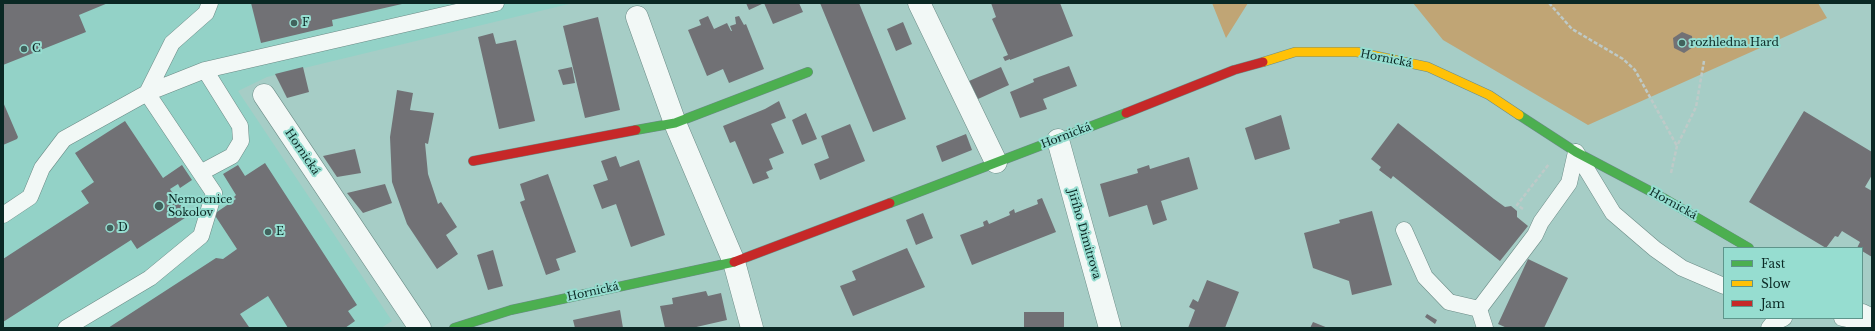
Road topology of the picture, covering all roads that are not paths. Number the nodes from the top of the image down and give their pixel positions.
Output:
1 (210, 3) edge
2 (496, 3) edge
3 (919, 3) edge
4 (637, 17) dead end
5 (205, 70) junction
6 (808, 72) dead end
7 (147, 93) junction
8 (264, 95) dead end
9 (675, 123) junction
10 (1058, 140) junction
11 (1576, 152) junction
12 (473, 161) dead end
13 (996, 162) junction
14 (202, 172) junction
15 (3, 215) edge
16 (1404, 230) dead end
17 (1747, 247) edge
18 (734, 262) junction
19 (1723, 286) edge
20 (1479, 309) junction
21 (1863, 316) edge
22 (1782, 319) edge
23 (1847, 319) edge
24 (1872, 320) edge
25 (1872, 324) edge
26 (66, 328) edge
27 (420, 328) edge
28 (454, 328) edge
29 (752, 328) edge
30 (1110, 328) edge
31 (1486, 328) edge
32 (1768, 328) edge

1 - 7 lane
2 - 5 lane
3 - 13 street
4 - 9 street
5 - 7 lane
5 - 14 lane
6 - 9 street
7 - 14 lane
7 - 15 lane
8 - 27 street, Hornická
9 - 12 street
9 - 18 street
10 - 11 street, Hornická
10 - 13 street, Hornická
10 - 30 street, Jiřího Dimitrova
11 - 17 street, Hornická
11 - 19 lane
11 - 20 lane
13 - 18 street, Hornická
14 - 26 lane
16 - 20 lane
18 - 28 street, Hornická
18 - 29 street
20 - 31 lane
21 - 24 street
22 - 32 lane
23 - 25 lane

